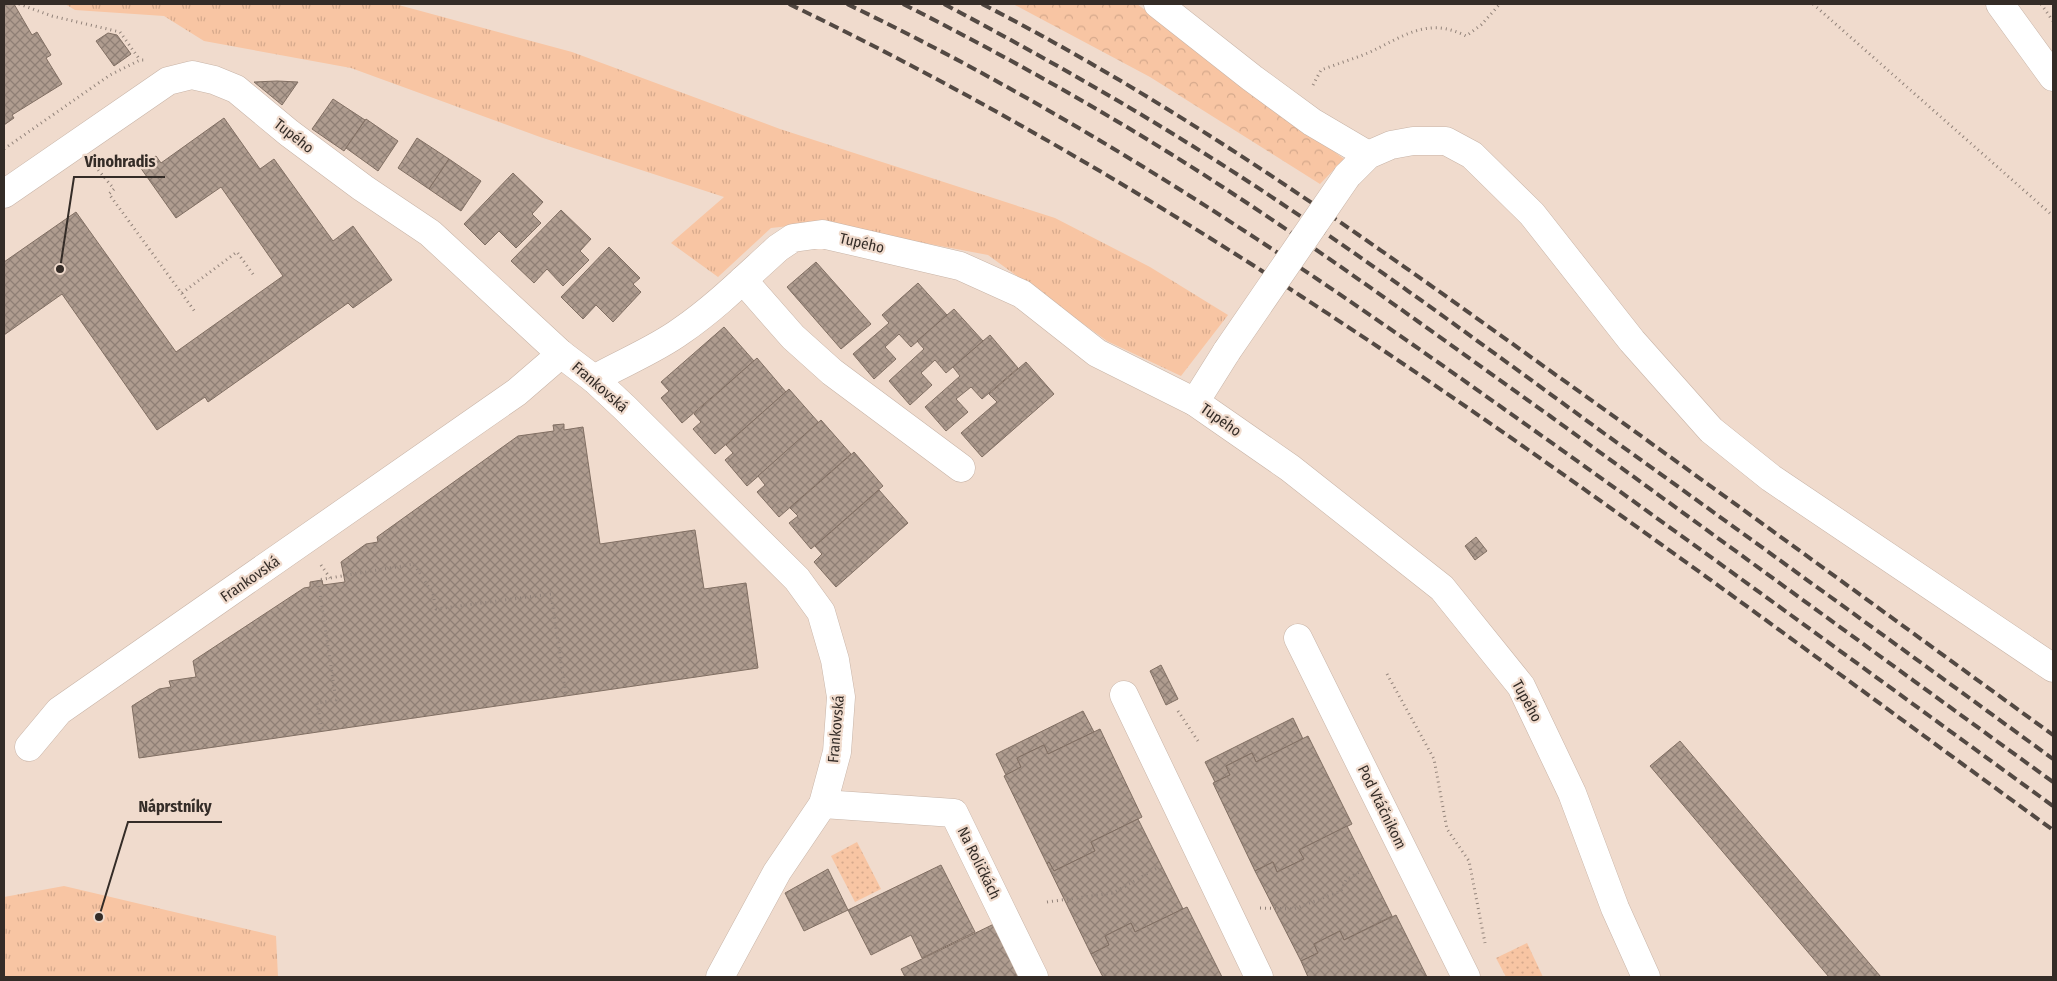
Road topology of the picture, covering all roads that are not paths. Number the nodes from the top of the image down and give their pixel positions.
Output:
1 (1158, 4) edge
2 (2000, 4) edge
3 (2053, 77) edge
4 (1368, 155) junction
5 (4, 194) edge
6 (743, 280) junction
7 (561, 354) junction
8 (594, 379) junction
9 (1195, 402) junction
10 (961, 468) dead end
11 (1298, 638) dead end
12 (2053, 668) edge
13 (1124, 695) dead end
14 (30, 747) dead end
15 (823, 804) junction
16 (720, 977) edge
17 (1034, 977) edge
18 (1259, 977) edge
19 (1466, 977) edge
20 (1646, 977) edge

1 - 4 street
2 - 3 street
4 - 9 street, bridge
4 - 12 street
5 - 7 street, Tupého
6 - 8 street, Tupého
6 - 9 street, Tupého
6 - 10 street
7 - 8 street, Frankovská
7 - 14 street, Frankovská
8 - 15 street, Frankovská
9 - 20 street, Tupého
11 - 19 street, Pod Vtáčnikom
13 - 18 street
15 - 16 street, Frankovská
15 - 17 street, Na Roličkách

